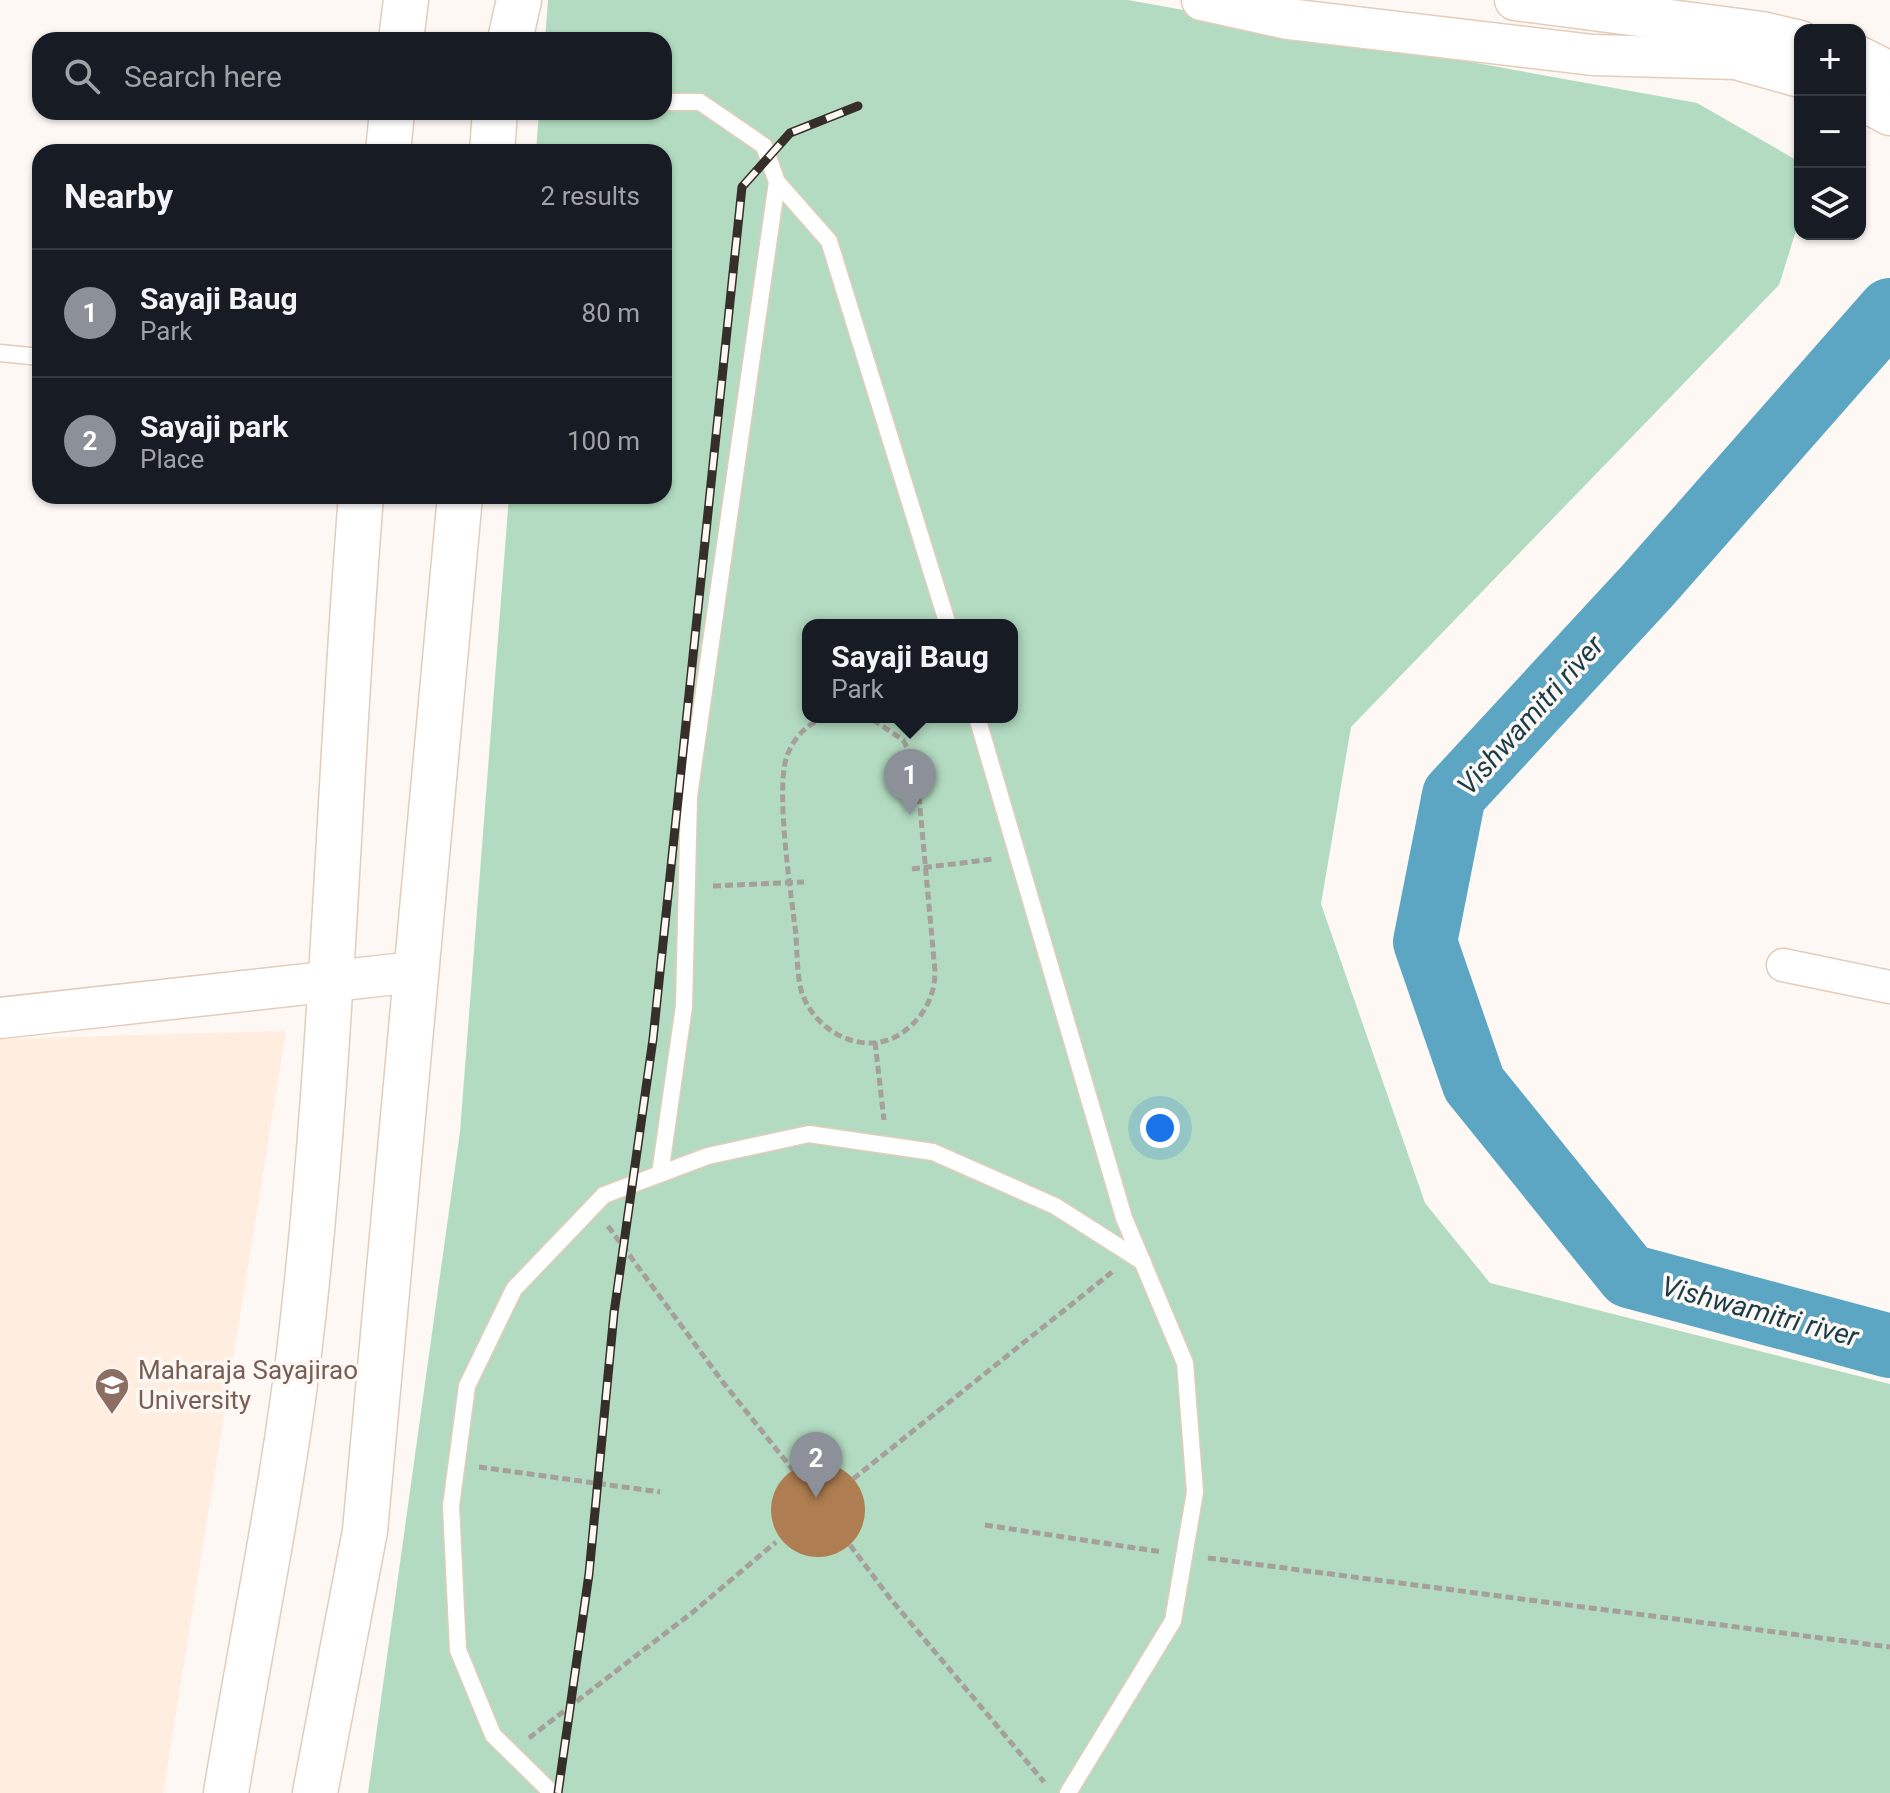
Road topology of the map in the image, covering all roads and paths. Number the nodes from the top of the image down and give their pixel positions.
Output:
1 (406, 0) edge
2 (519, 0) edge
3 (1202, 0) edge
4 (1515, 0) edge
5 (1619, 6) edge
6 (402, 32) edge
7 (512, 32) edge
8 (1794, 40) edge
9 (1866, 60) edge
10 (1890, 72) edge
11 (1794, 75) edge
12 (672, 102) edge
13 (1866, 102) edge
14 (1890, 115) edge
15 (391, 120) edge
16 (494, 120) edge
17 (389, 144) edge
18 (493, 144) edge
19 (777, 182) junction
20 (0, 353) edge
21 (32, 356) edge
22 (360, 504) edge
23 (459, 504) edge
24 (946, 619) edge
25 (811, 723) edge
26 (878, 723) edge
27 (979, 723) edge
28 (1020, 856) junction
29 (925, 868) junction
30 (912, 869) dead end
31 (804, 882) dead end
32 (790, 883) junction
33 (686, 887) junction
34 (1783, 965) dead end
35 (414, 972) junction
36 (331, 981) junction
37 (1890, 987) edge
38 (0, 1018) edge
39 (875, 1042) junction
40 (887, 1145) junction
41 (660, 1174) junction
42 (593, 1206) junction
43 (1138, 1259) junction
44 (456, 1464) junction
45 (793, 1470) dead end
46 (853, 1479) dead end
47 (660, 1492) dead end
48 (985, 1525) dead end
49 (776, 1542) dead end
50 (850, 1545) dead end
51 (1184, 1555) junction
52 (1890, 1647) edge
53 (510, 1753) junction
54 (226, 1793) edge
55 (315, 1793) edge
56 (552, 1793) edge
57 (1053, 1793) edge
58 (1068, 1793) edge

1 - 6 highway
2 - 7 highway
3 - 11 street
4 - 5 street
5 - 8 street
9 - 10 street
12 - 19 lane
13 - 14 street
15 - 17 highway
16 - 18 highway
19 - 24 lane
19 - 33 lane
20 - 21 lane
22 - 36 highway
23 - 35 highway
25 - 32 path
26 - 29 path
27 - 28 lane
28 - 29 path
28 - 43 lane
29 - 30 path
29 - 39 path
31 - 32 path
32 - 33 path
32 - 39 path
33 - 41 lane
34 - 37 street
35 - 36 street
35 - 55 highway
36 - 38 street
36 - 54 highway
39 - 40 path
40 - 41 lane
40 - 43 lane
41 - 42 lane
42 - 44 lane
42 - 45 path
43 - 46 path
43 - 51 lane
44 - 47 path
44 - 53 lane
48 - 51 path
49 - 53 path
50 - 57 path
51 - 52 path
51 - 58 lane
53 - 56 lane

